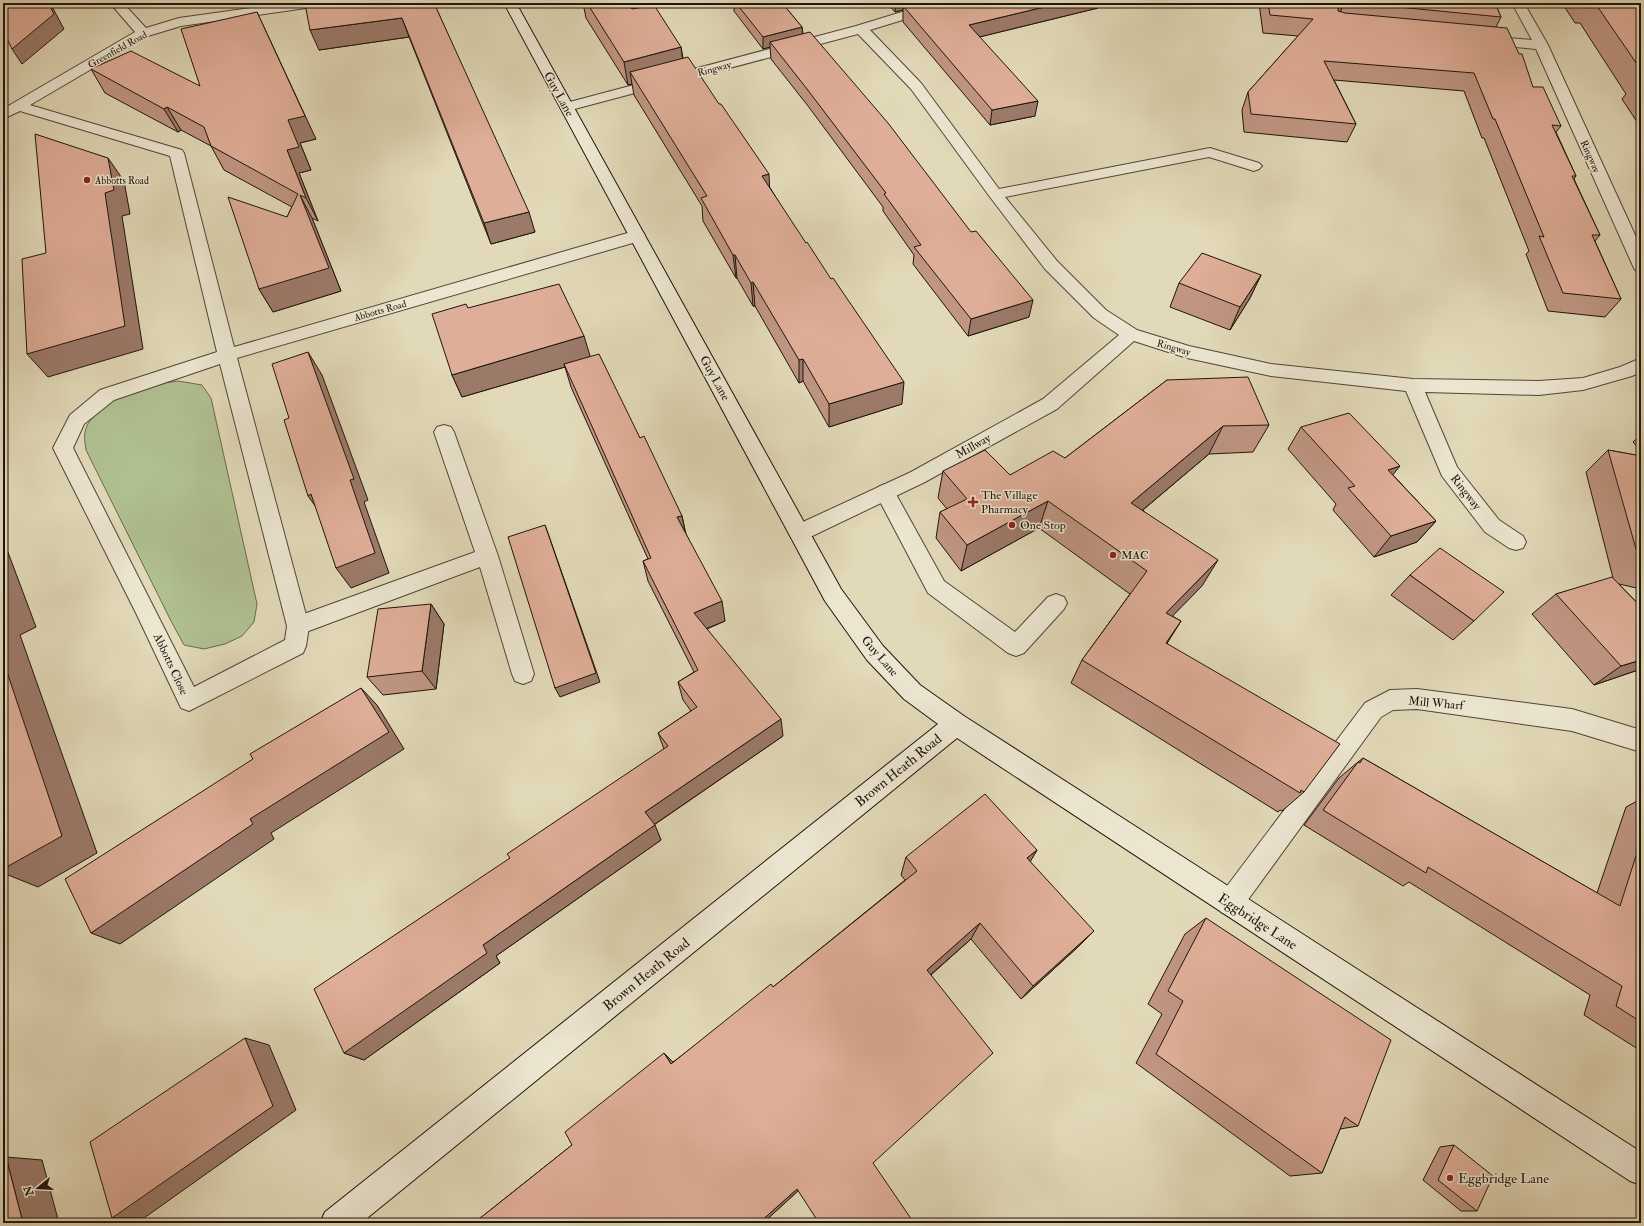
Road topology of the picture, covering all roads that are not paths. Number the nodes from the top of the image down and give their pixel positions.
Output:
1 (116, 3) edge
2 (313, 3) edge
3 (510, 3) edge
4 (944, 3) edge
5 (1518, 3) edge
6 (861, 29) junction
7 (143, 33) junction
8 (1470, 38) edge
9 (1541, 46) junction
10 (19, 106) junction
11 (567, 107) junction
12 (3, 115) edge
13 (1254, 166) dead end
14 (995, 194) junction
15 (637, 236) junction
16 (1641, 266) edge
17 (1131, 334) junction
18 (226, 355) junction
19 (1641, 364) edge
20 (1412, 385) junction
21 (444, 432) dead end
22 (885, 492) junction
23 (799, 533) junction
24 (1516, 542) dead end
25 (487, 556) junction
26 (1056, 603) dead end
27 (298, 626) junction
28 (523, 674) dead end
29 (956, 724) junction
30 (1641, 741) edge
31 (1230, 903) junction
32 (1641, 1170) edge
33 (336, 1223) edge

1 - 7 street
2 - 7 street, Greenfield Road
3 - 11 street, Guy Lane
4 - 6 street, Ringway
5 - 9 street, Ringway
6 - 11 street, Ringway
6 - 14 street, Ringway
7 - 10 street, Greenfield Road
8 - 9 street
9 - 16 street, Ringway
10 - 12 street, Greenfield Road
10 - 18 street
11 - 15 street, Guy Lane
13 - 14 street
14 - 17 street, Ringway
15 - 18 street, Abbotts Road
15 - 23 street, Guy Lane
17 - 20 street, Ringway
17 - 22 street, Millway
18 - 27 street, Abbotts Close
18 - 27 street, Abbotts Close
19 - 20 street, Ringway
20 - 24 street, Ringway
21 - 25 street
22 - 23 street, Millway
22 - 26 street
23 - 29 street, Guy Lane
25 - 27 street
25 - 28 street
29 - 31 street, Eggbridge Lane
29 - 33 street, Brown Heath Road
30 - 31 street, Mill Wharf
31 - 32 street, Eggbridge Lane

